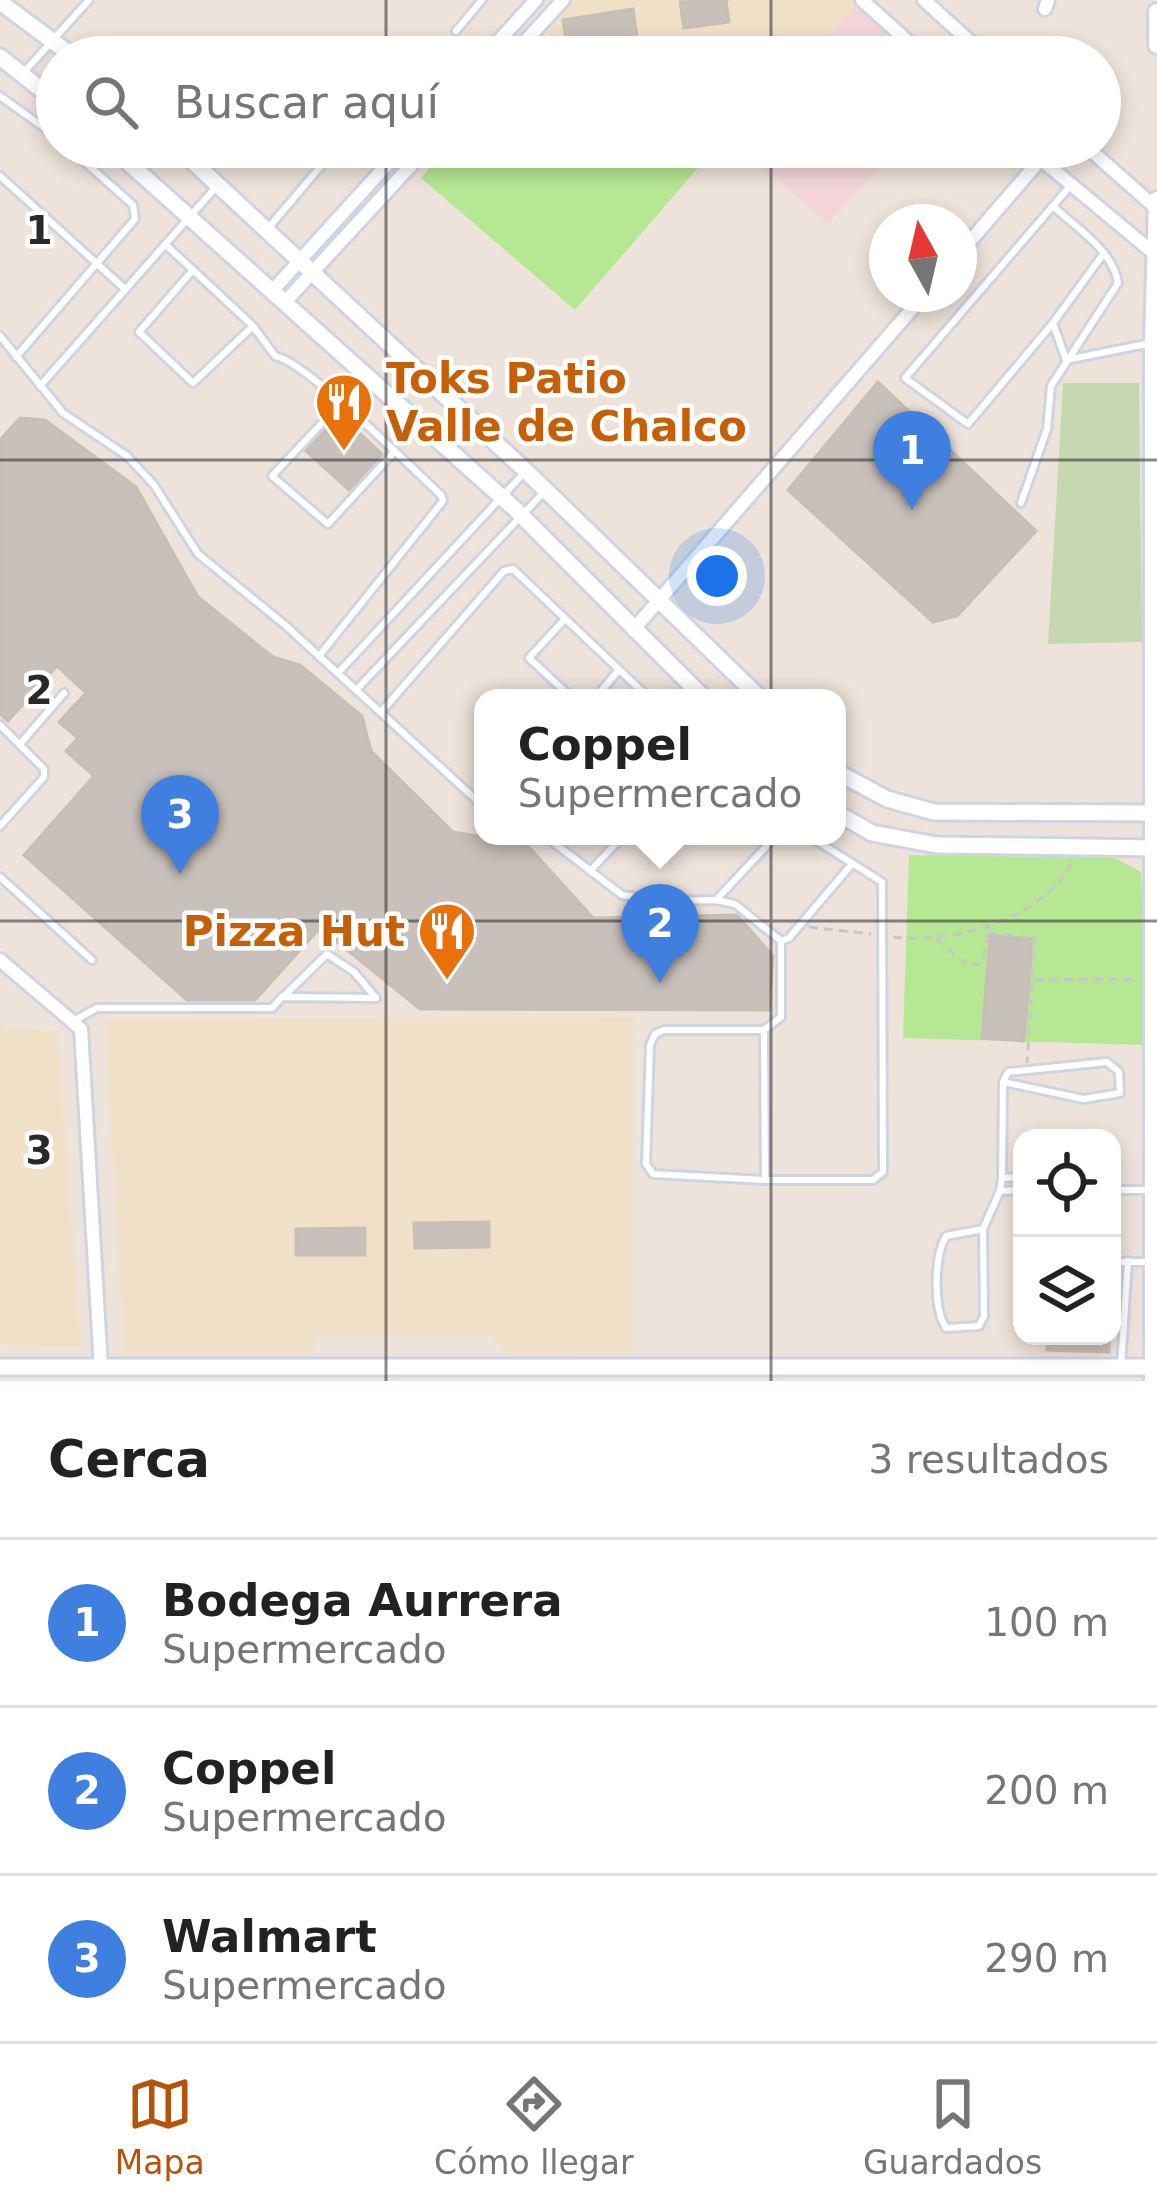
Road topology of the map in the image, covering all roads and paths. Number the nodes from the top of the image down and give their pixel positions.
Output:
1 (89, 0) edge
2 (482, 0) edge
3 (536, 0) edge
4 (563, 0) edge
5 (924, 0) edge
6 (866, 1) edge
7 (0, 2) edge
8 (1157, 12) edge
9 (456, 31) dead end
10 (49, 36) edge
11 (54, 36) edge
12 (504, 36) edge
13 (530, 36) edge
14 (904, 36) edge
15 (964, 36) edge
16 (1157, 46) edge
17 (0, 57) edge
18 (36, 57) edge
19 (22, 74) junction
20 (36, 85) edge
21 (0, 96) edge
22 (36, 122) edge
23 (92, 168) edge
24 (135, 168) edge
25 (200, 168) edge
26 (319, 168) edge
27 (386, 168) edge
28 (406, 168) edge
29 (1033, 168) edge
30 (1050, 168) edge
31 (1111, 168) edge
32 (0, 176) edge
33 (218, 184) junction
34 (1071, 185) junction
35 (1157, 200) edge
36 (1053, 206) junction
37 (1157, 210) edge
38 (189, 214) junction
39 (267, 229) junction
40 (977, 233) edge
41 (166, 244) junction
42 (1104, 253) junction
43 (1157, 255) edge
44 (98, 264) junction
45 (306, 266) junction
46 (192, 271) junction
47 (125, 289) junction
48 (278, 296) junction
49 (910, 312) edge
50 (1052, 323) junction
51 (253, 326) junction
52 (0, 336) edge
53 (1153, 342) junction
54 (16, 357) junction
55 (1066, 360) junction
56 (40, 386) junction
57 (340, 404) junction
58 (394, 452) junction
59 (526, 471) junction
60 (545, 490) junction
61 (500, 496) junction
62 (1022, 502) dead end
63 (520, 513) junction
64 (660, 603) junction
65 (564, 620) junction
66 (633, 630) junction
67 (319, 656) junction
68 (620, 670) junction
69 (338, 673) junction
70 (356, 689) junction
71 (562, 689) edge
72 (603, 689) edge
73 (640, 689) edge
74 (695, 689) edge
75 (751, 689) edge
76 (64, 693) dead end
77 (382, 711) junction
78 (0, 725) edge
79 (21, 742) junction
80 (846, 777) edge
81 (474, 798) edge
82 (1156, 813) edge
83 (846, 818) edge
84 (0, 826) edge
85 (557, 845) edge
86 (615, 845) edge
87 (768, 845) edge
88 (822, 845) edge
89 (1156, 848) edge
90 (1080, 849) junction
91 (851, 865) junction
92 (590, 871) junction
93 (0, 877) edge
94 (716, 900) junction
95 (988, 925) junction
96 (798, 926) junction
97 (989, 933) junction
98 (881, 935) junction
99 (934, 938) junction
100 (781, 940) junction
101 (0, 960) edge
102 (92, 961) dead end
103 (1155, 979) edge
104 (1033, 980) junction
105 (282, 998) junction
106 (71, 1022) junction
107 (764, 1030) junction
108 (1026, 1070) junction
109 (1003, 1082) junction
110 (1013, 1177) edge
111 (1002, 1178) junction
112 (764, 1180) junction
113 (1121, 1188) edge
114 (1013, 1190) edge
115 (1156, 1190) edge
116 (1000, 1191) junction
117 (982, 1229) junction
118 (1121, 1262) edge
119 (1128, 1262) junction
120 (1155, 1262) edge
121 (0, 1367) edge
122 (1121, 1367) junction
123 (101, 1368) junction
124 (1154, 1372) edge
125 (138, 1374) edge
126 (312, 1374) edge
127 (642, 1374) edge
128 (810, 1374) edge
129 (981, 1374) edge
130 (480, 1375) edge

1 - 11 lane
2 - 9 lane
3 - 12 street
4 - 13 street
5 - 15 street
6 - 14 street
7 - 10 street
8 - 16 main road
17 - 19 street
18 - 19 lane
19 - 20 street
21 - 22 lane
23 - 44 lane
24 - 38 street
25 - 33 street
26 - 39 lane
27 - 45 street
28 - 45 street
29 - 40 street
30 - 34 street
31 - 37 street
32 - 44 lane
33 - 38 lane
33 - 39 street
34 - 36 lane
34 - 43 street
35 - 37 main road
36 - 42 lane
36 - 50 lane
37 - 43 main road
38 - 41 lane
38 - 48 street
39 - 45 street
41 - 46 lane
41 - 47 lane
42 - 50 lane
42 - 55 lane
43 - 53 main road
44 - 47 lane
44 - 54 lane
45 - 48 street
45 - 59 street
46 - 51 lane
46 - 51 lane
47 - 56 lane
48 - 61 street
49 - 64 street
50 - 55 lane
51 - 57 lane
52 - 54 lane
53 - 55 lane
53 - 82 main road
54 - 56 lane
55 - 62 lane
56 - 67 lane
57 - 58 lane
57 - 58 lane
58 - 67 lane
59 - 60 street
59 - 61 lane
60 - 63 lane
60 - 64 street
61 - 63 street
61 - 69 lane
63 - 66 street
63 - 70 lane
64 - 66 street
64 - 75 street
65 - 68 lane
65 - 71 lane
65 - 77 lane
66 - 74 street
67 - 69 lane
68 - 72 lane
68 - 73 lane
69 - 70 lane
70 - 77 lane
76 - 79 lane
77 - 81 lane
78 - 79 lane
79 - 84 lane
80 - 82 street
82 - 89 main road
83 - 90 street
85 - 92 lane
86 - 92 lane
87 - 94 lane
88 - 91 lane
89 - 90 street
89 - 103 main road
90 - 95 path
91 - 96 lane
91 - 98 lane
92 - 94 lane
93 - 102 lane
94 - 100 lane
95 - 97 path
95 - 99 path
96 - 98 path
96 - 100 lane
97 - 99 path
97 - 104 path
98 - 99 path
98 - 112 lane
100 - 107 lane
101 - 106 street
103 - 104 path
103 - 115 main road
104 - 108 path
105 - 105 lane
105 - 106 lane
106 - 123 street
107 - 112 lane
107 - 112 lane
108 - 109 lane
108 - 109 lane
109 - 111 lane
110 - 111 lane
111 - 116 lane
113 - 115 lane
114 - 116 lane
115 - 120 main road
116 - 117 lane
117 - 117 lane
118 - 119 lane
119 - 120 lane
119 - 122 lane
120 - 124 main road
121 - 123 street
122 - 124 street
122 - 129 street
123 - 125 street
125 - 126 street
126 - 130 street
127 - 128 street
127 - 130 street
128 - 129 street

